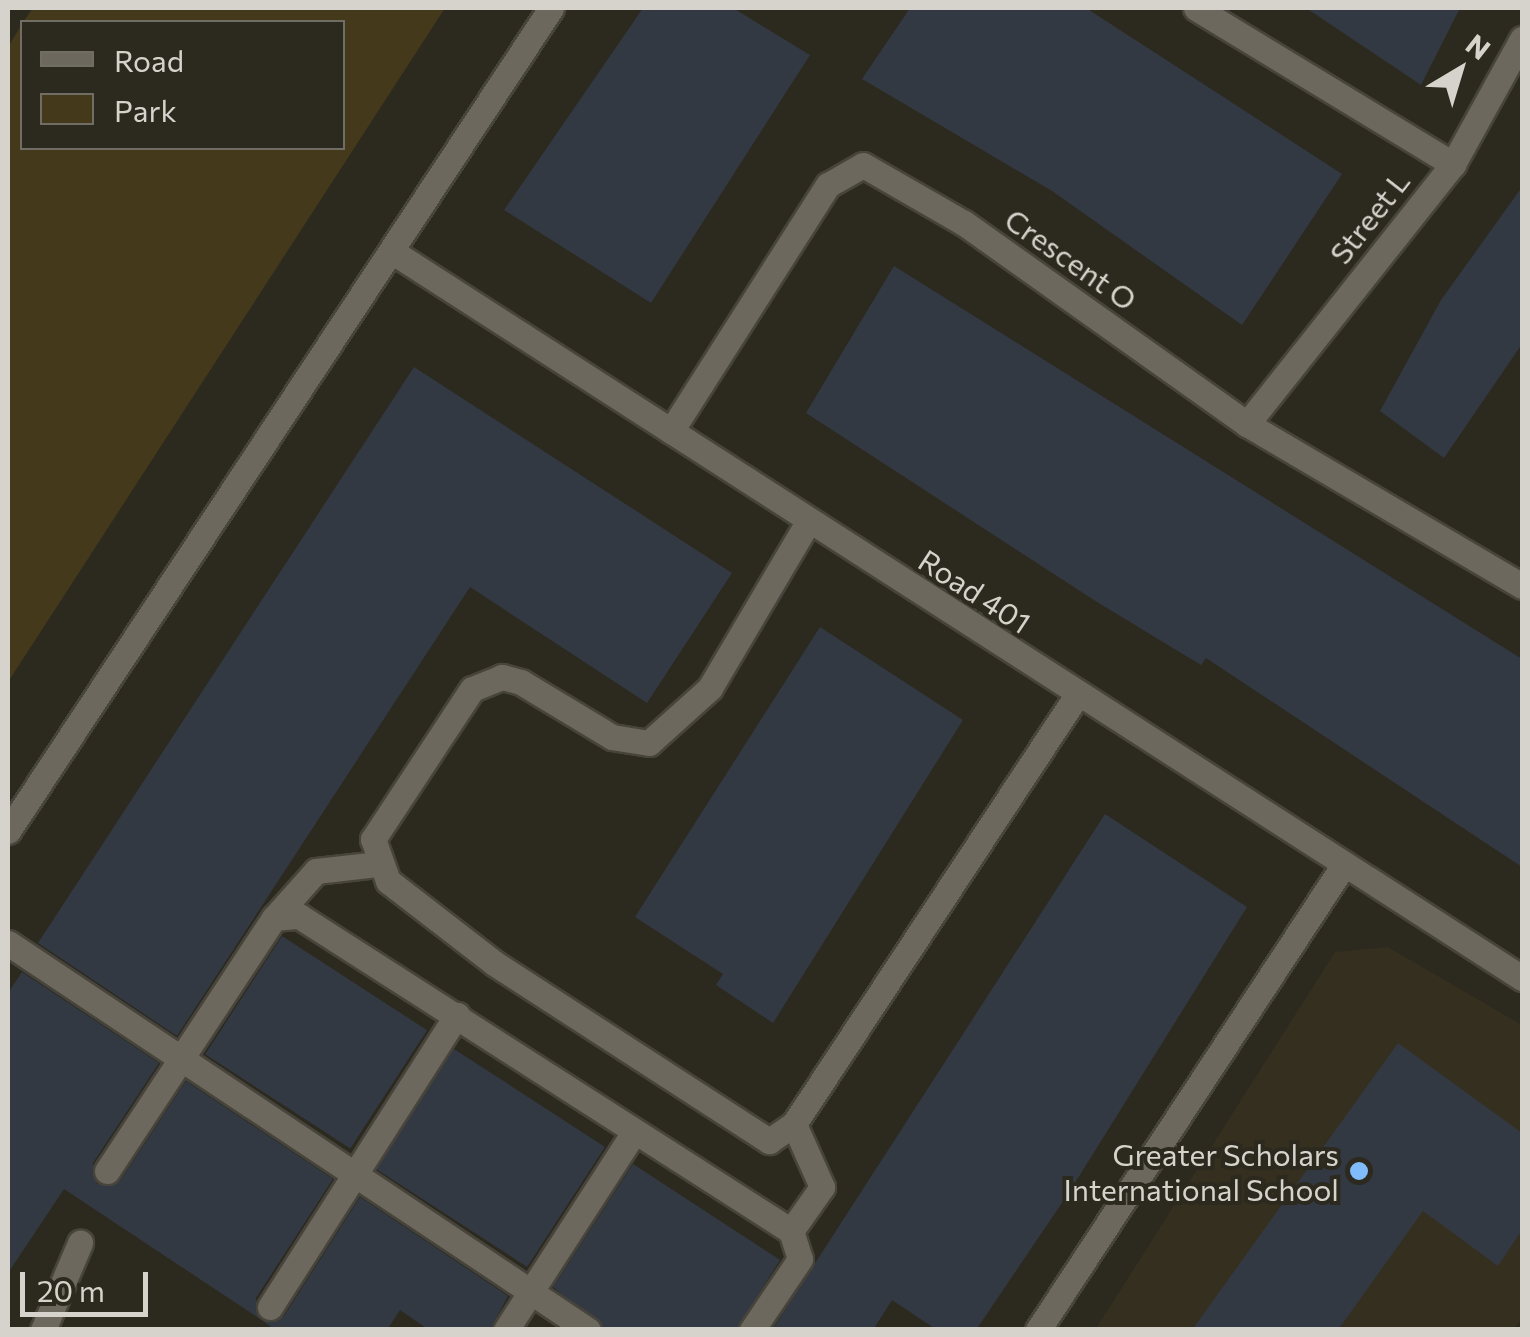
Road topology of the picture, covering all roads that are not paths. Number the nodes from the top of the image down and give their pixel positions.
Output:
1 (551, 8) edge
2 (1196, 8) edge
3 (1522, 38) edge
4 (1453, 164) junction
5 (396, 254) junction
6 (1247, 424) junction
7 (671, 431) junction
8 (808, 522) junction
9 (1522, 586) edge
10 (1077, 694) junction
11 (8, 831) edge
12 (377, 864) junction
13 (1343, 866) junction
14 (274, 918) junction
15 (8, 943) edge
16 (1522, 978) edge
17 (457, 1015) junction
18 (178, 1056) junction
19 (794, 1124) junction
20 (634, 1132) junction
21 (107, 1171) dead end
22 (357, 1176) junction
23 (791, 1231) junction
24 (80, 1242) dead end
25 (531, 1293) junction
26 (270, 1307) dead end
27 (43, 1330) edge
28 (506, 1330) edge
29 (588, 1330) edge
30 (752, 1330) edge
31 (1038, 1330) edge

1 - 5 street
2 - 4 street
3 - 4 street, Street L
4 - 6 street, Street L
5 - 7 street, Road 401
5 - 11 street
6 - 7 street, Crescent O
6 - 9 street, Crescent O
7 - 8 street, Road 401
8 - 10 street, Road 401
8 - 12 street
10 - 13 street, Road 401
10 - 19 street
12 - 14 street
12 - 19 street
13 - 16 street, Road 401
13 - 31 street
14 - 17 street
14 - 18 street
15 - 18 street
17 - 20 street
17 - 22 street
18 - 21 street
18 - 22 street
19 - 23 street
20 - 23 street
20 - 25 street
22 - 25 street
22 - 26 street
23 - 30 street
24 - 27 street
25 - 28 street
25 - 29 street

